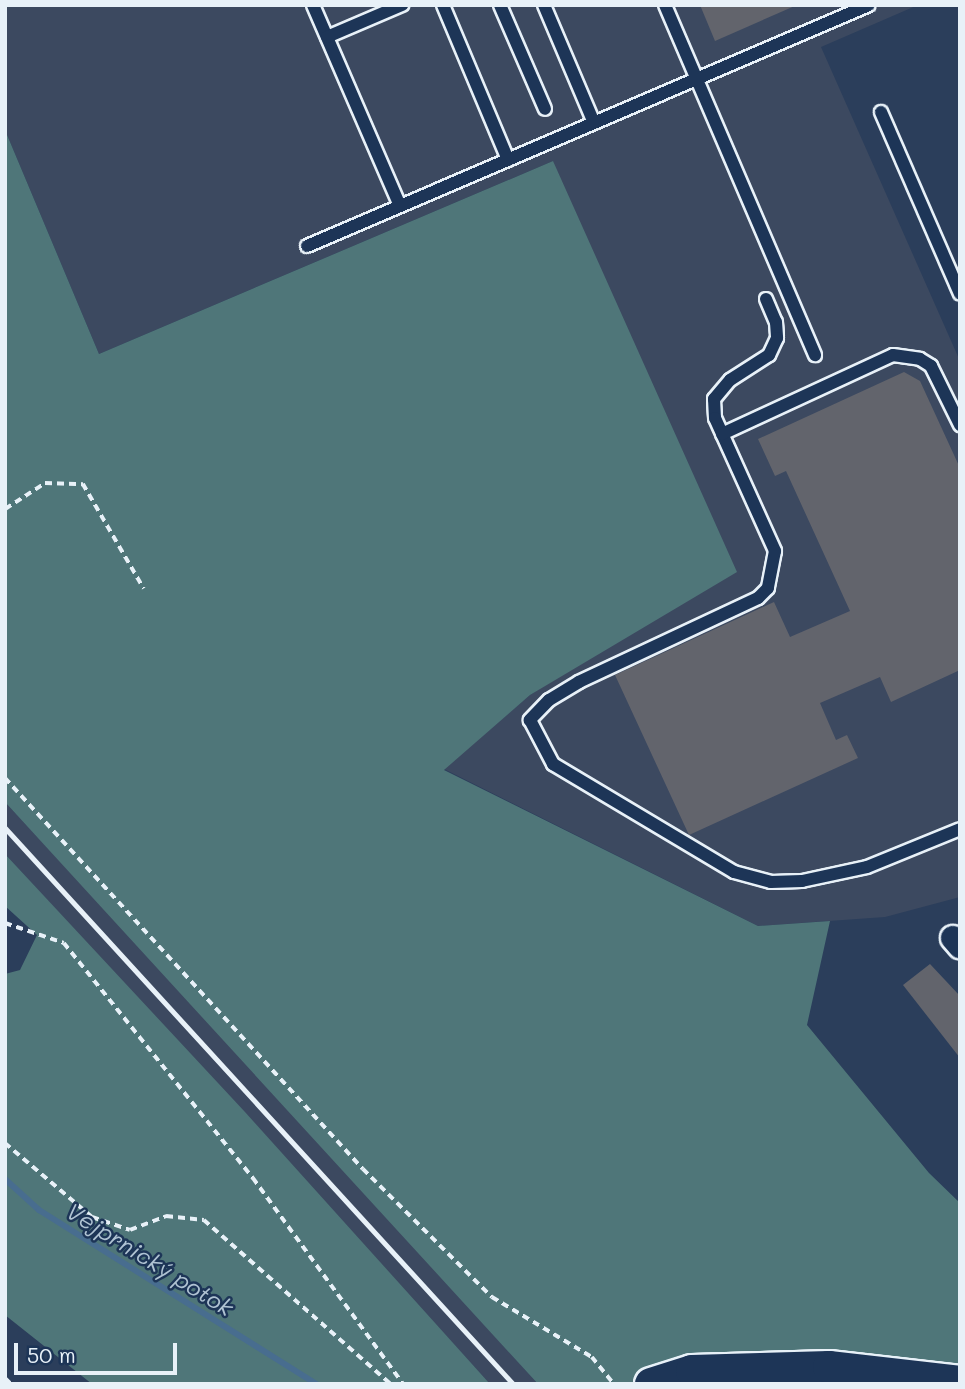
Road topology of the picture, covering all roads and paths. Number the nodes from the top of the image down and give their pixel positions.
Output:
1 (313, 5) edge
2 (402, 5) edge
3 (443, 5) edge
4 (500, 5) edge
5 (544, 5) edge
6 (665, 5) edge
7 (869, 5) edge
8 (327, 37) junction
9 (697, 79) junction
10 (545, 109) dead end
11 (881, 113) dead end
12 (594, 123) junction
13 (508, 160) junction
14 (400, 206) junction
15 (307, 246) dead end
16 (960, 295) edge
17 (766, 299) dead end
18 (815, 355) dead end
19 (960, 425) edge
20 (722, 434) junction
21 (5, 509) edge
22 (145, 589) dead end
23 (5, 778) edge
24 (960, 829) edge
25 (5, 923) edge
26 (5, 1143) edge
27 (5, 1378) edge
28 (960, 1382) edge
29 (11, 1384) edge
30 (391, 1384) edge
31 (403, 1384) edge
32 (614, 1384) edge
33 (651, 1384) edge

1 - 8 lane
2 - 8 lane
3 - 13 lane
4 - 10 lane
5 - 12 lane
6 - 9 lane
7 - 9 lane
8 - 14 lane
9 - 12 lane
9 - 18 lane
11 - 16 lane
12 - 13 lane
13 - 14 lane
14 - 15 lane
17 - 20 lane
19 - 20 lane
20 - 24 lane
21 - 22 path
23 - 32 path
25 - 31 path
26 - 30 path
27 - 29 path
28 - 33 street

